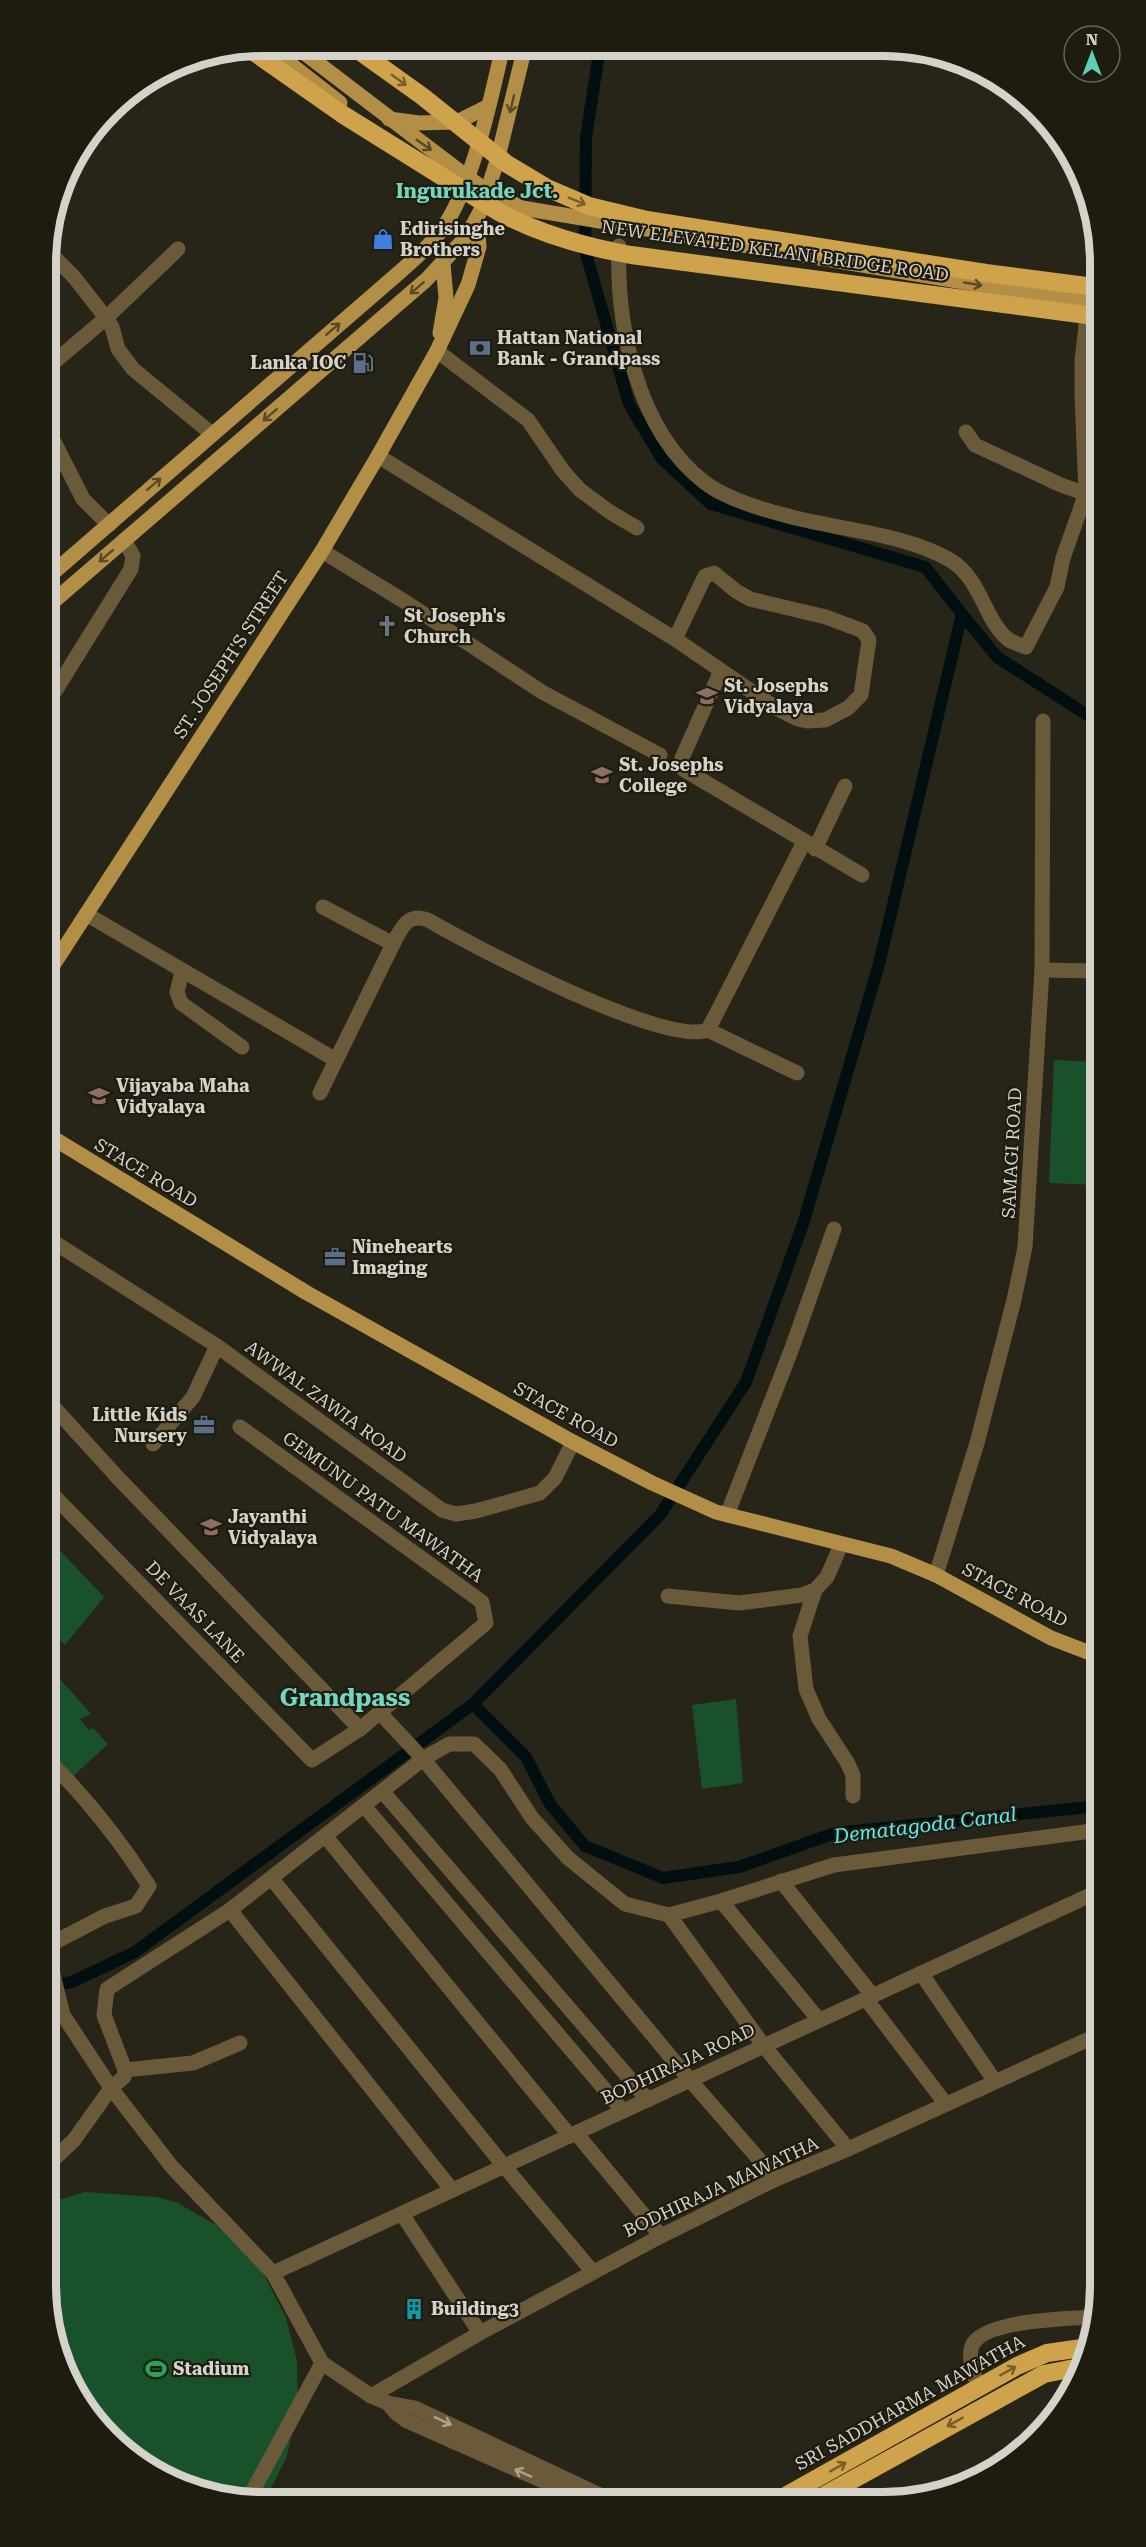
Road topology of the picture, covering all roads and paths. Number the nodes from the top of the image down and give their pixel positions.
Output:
1 (260, 56) edge
2 (280, 56) edge
3 (308, 56) edge
4 (366, 56) edge
5 (500, 56) edge
6 (523, 56) edge
7 (487, 107) junction
8 (389, 119) junction
9 (467, 177) junction
10 (487, 191) junction
11 (461, 193) junction
12 (479, 214) junction
13 (614, 245) junction
14 (178, 249) dead end
15 (56, 259) edge
16 (443, 264) junction
17 (986, 273) junction
18 (1090, 286) edge
19 (1090, 293) edge
20 (1090, 316) edge
21 (1090, 316) edge
22 (1090, 316) edge
23 (106, 318) junction
24 (1090, 327) edge
25 (437, 351) junction
26 (56, 360) edge
27 (966, 432) dead end
28 (212, 434) junction
29 (56, 446) edge
30 (378, 456) junction
31 (1090, 495) edge
32 (109, 525) junction
33 (637, 528) dead end
34 (124, 540) junction
35 (322, 551) junction
36 (56, 570) edge
37 (56, 599) edge
38 (675, 639) junction
39 (719, 670) junction
40 (56, 689) edge
41 (1042, 721) dead end
42 (660, 755) dead end
43 (845, 786) dead end
44 (809, 845) junction
45 (862, 875) dead end
46 (323, 907) dead end
47 (86, 914) junction
48 (393, 944) junction
49 (56, 961) edge
50 (1042, 970) junction
51 (1090, 970) edge
52 (182, 972) junction
53 (708, 1030) junction
54 (242, 1047) dead end
55 (336, 1060) junction
56 (797, 1073) dead end
57 (320, 1093) dead end
58 (56, 1140) edge
59 (834, 1229) dead end
60 (56, 1243) edge
61 (217, 1346) junction
62 (56, 1410) edge
63 (240, 1427) dead end
64 (573, 1442) junction
65 (153, 1444) dead end
66 (56, 1498) edge
67 (727, 1515) junction
68 (841, 1545) junction
69 (936, 1575) junction
70 (815, 1590) junction
71 (668, 1596) dead end
72 (1090, 1653) edge
73 (380, 1713) junction
74 (360, 1729) junction
75 (423, 1759) junction
76 (312, 1760) joint
77 (56, 1768) edge
78 (383, 1792) junction
79 (853, 1796) dead end
80 (365, 1807) junction
81 (1090, 1831) edge
82 (326, 1837) junction
83 (272, 1879) junction
84 (782, 1881) junction
85 (1090, 1895) edge
86 (721, 1901) junction
87 (230, 1910) junction
88 (669, 1915) junction
89 (56, 1941) edge
90 (921, 1974) junction
91 (869, 1997) junction
92 (58, 2010) edge
93 (819, 2020) junction
94 (1090, 2038) edge
95 (240, 2043) dead end
96 (764, 2046) junction
97 (125, 2070) junction
98 (690, 2080) junction
99 (994, 2080) junction
100 (111, 2088) junction
101 (648, 2100) junction
102 (945, 2103) junction
103 (623, 2111) junction
104 (573, 2134) junction
105 (848, 2149) junction
106 (56, 2157) edge
107 (504, 2166) junction
108 (776, 2179) junction
109 (452, 2190) junction
110 (402, 2214) junction
111 (661, 2236) junction
112 (592, 2271) junction
113 (273, 2273) junction
114 (1088, 2317) edge
115 (480, 2333) junction
116 (1081, 2347) edge
117 (322, 2363) junction
118 (1073, 2368) edge
119 (978, 2388) junction
120 (370, 2396) junction
121 (253, 2491) edge
122 (577, 2492) edge
123 (792, 2492) edge
124 (830, 2492) edge

1 - 21 highway, NEW ELEVATED KELANI BRIDGE ROAD
2 - 11 main road
3 - 8 main road
4 -> 17 highway, NEW ELEVATED KELANI BRIDGE ROAD
5 - 7 main road
6 -> 10 main road
7 - 8 main road
7 - 9 main road
8 -> 9 main road
9 - 10 main road
9 - 11 main road
10 - 12 main road
10 -> 20 main road
11 - 12 main road
28 -> 11 main road
12 - 13 main road
12 - 16 main road
12 - 25 main road, ST. JOSEPH'S STREET
13 - 22 main road
13 - 31 street
14 - 23 street
15 - 23 street
16 - 25 main road, ST. JOSEPH'S STREET
16 -> 34 main road
17 - 18 highway
17 - 19 highway
23 - 26 street
23 - 28 street
24 - 31 street
25 - 30 main road, ST. JOSEPH'S STREET
25 - 33 street
27 - 31 street
32 -> 28 main road
29 - 32 street
30 - 35 main road, ST. JOSEPH'S STREET
30 - 38 street
32 - 34 main road
32 - 36 main road
34 -> 37 main road
34 - 40 street
35 - 42 street
35 - 47 main road, ST. JOSEPH'S STREET
38 - 39 street
38 - 39 street
39 - 44 street
41 - 50 street, SAMAGI ROAD
43 - 44 street
44 - 45 street
44 - 53 street
46 - 48 street
47 - 49 main road, ST. JOSEPH'S STREET
47 - 52 street
48 - 53 street
48 - 55 street
50 - 51 street
50 - 69 street, SAMAGI ROAD
52 - 54 street
52 - 55 street
53 - 56 street
55 - 57 street
58 - 64 main road, STACE ROAD
59 - 67 street
60 - 61 street, AWWAL ZAWIA ROAD
61 - 64 street, AWWAL ZAWIA ROAD
61 - 65 street
62 - 74 street
63 - 73 street, GEMUNU PATU MAWATHA
64 - 67 main road, STACE ROAD
66 - 76 street, DE VAAS LANE
67 - 68 main road, STACE ROAD
68 - 69 main road, STACE ROAD
68 - 70 street
69 - 72 main road, STACE ROAD
70 - 71 street
70 - 79 street
73 - 74 street, GEMUNU PATU MAWATHA
73 - 75 street
74 - 76 street, GEMUNU PATU MAWATHA
75 - 78 street
75 - 88 street
75 - 98 street
77 - 89 street
78 - 80 street
78 - 101 street
80 - 82 street
80 - 103 street
81 - 84 street
82 - 83 street
82 - 104 street
83 - 87 street
83 - 107 street
84 - 86 street
84 - 91 street
85 - 90 street, BODHIRAJA ROAD
86 - 88 street
86 - 93 street
87 - 97 street
87 - 109 street
88 - 96 street
90 - 91 street, BODHIRAJA ROAD
90 - 99 street
91 - 93 street, BODHIRAJA ROAD
91 - 102 street
92 - 100 street
93 - 96 street, BODHIRAJA ROAD
94 - 99 street, BODHIRAJA MAWATHA
95 - 97 street
96 - 98 street, BODHIRAJA ROAD
96 - 105 street
97 - 100 street
98 - 101 street, BODHIRAJA ROAD
98 - 108 street
99 - 102 street, BODHIRAJA MAWATHA
100 - 106 street
100 - 113 street
101 - 103 street, BODHIRAJA ROAD
102 - 105 street, BODHIRAJA MAWATHA
103 - 104 street, BODHIRAJA ROAD
104 - 107 street, BODHIRAJA ROAD
104 - 111 street
105 - 108 street, BODHIRAJA MAWATHA
107 - 109 street, BODHIRAJA ROAD
107 - 112 street
108 - 111 street, BODHIRAJA MAWATHA
109 - 110 street, BODHIRAJA ROAD
110 - 113 street, BODHIRAJA ROAD
110 - 115 street
111 - 112 street, BODHIRAJA MAWATHA
112 - 115 street, BODHIRAJA MAWATHA
113 - 117 street
114 - 119 street
115 - 120 street, BODHIRAJA MAWATHA
119 -> 116 highway, SRI SADDHARMA MAWATHA
117 - 120 street
117 - 121 street
118 -> 124 highway
123 -> 119 highway, SRI SADDHARMA MAWATHA
120 - 122 street

